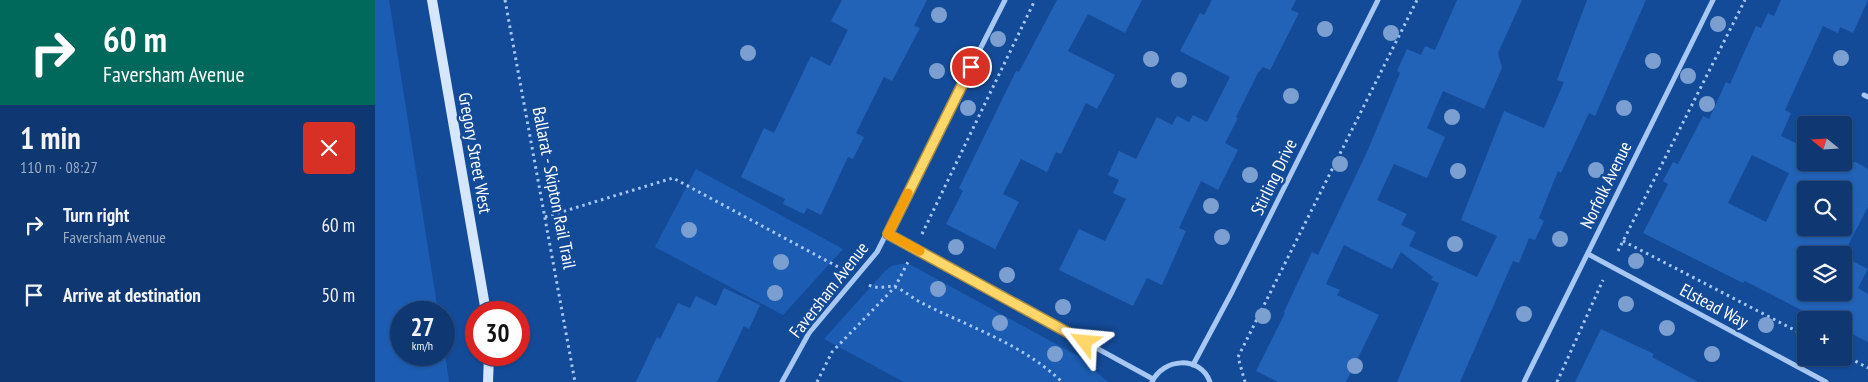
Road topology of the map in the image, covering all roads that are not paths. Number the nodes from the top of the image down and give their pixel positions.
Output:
1 (432, 0) edge
2 (1005, 0) edge
3 (1378, 0) edge
4 (1713, 0) edge
5 (888, 234) junction
6 (1588, 254) junction
7 (484, 301) edge
8 (1193, 365) junction
9 (489, 366) edge
10 (1152, 380) edge
11 (488, 382) edge
12 (782, 382) edge
13 (1210, 382) edge
14 (1524, 382) edge
15 (1826, 382) edge

1 - 7 main road, Gregory Street West
2 - 5 street, Faversham Avenue
3 - 8 street, Stirling Drive
4 - 6 street, Norfolk Avenue
5 - 10 street
5 - 12 street, Faversham Avenue
6 - 14 street, Norfolk Avenue
6 - 15 street, Elstead Way
8 - 10 street
8 - 13 street
9 - 11 main road

